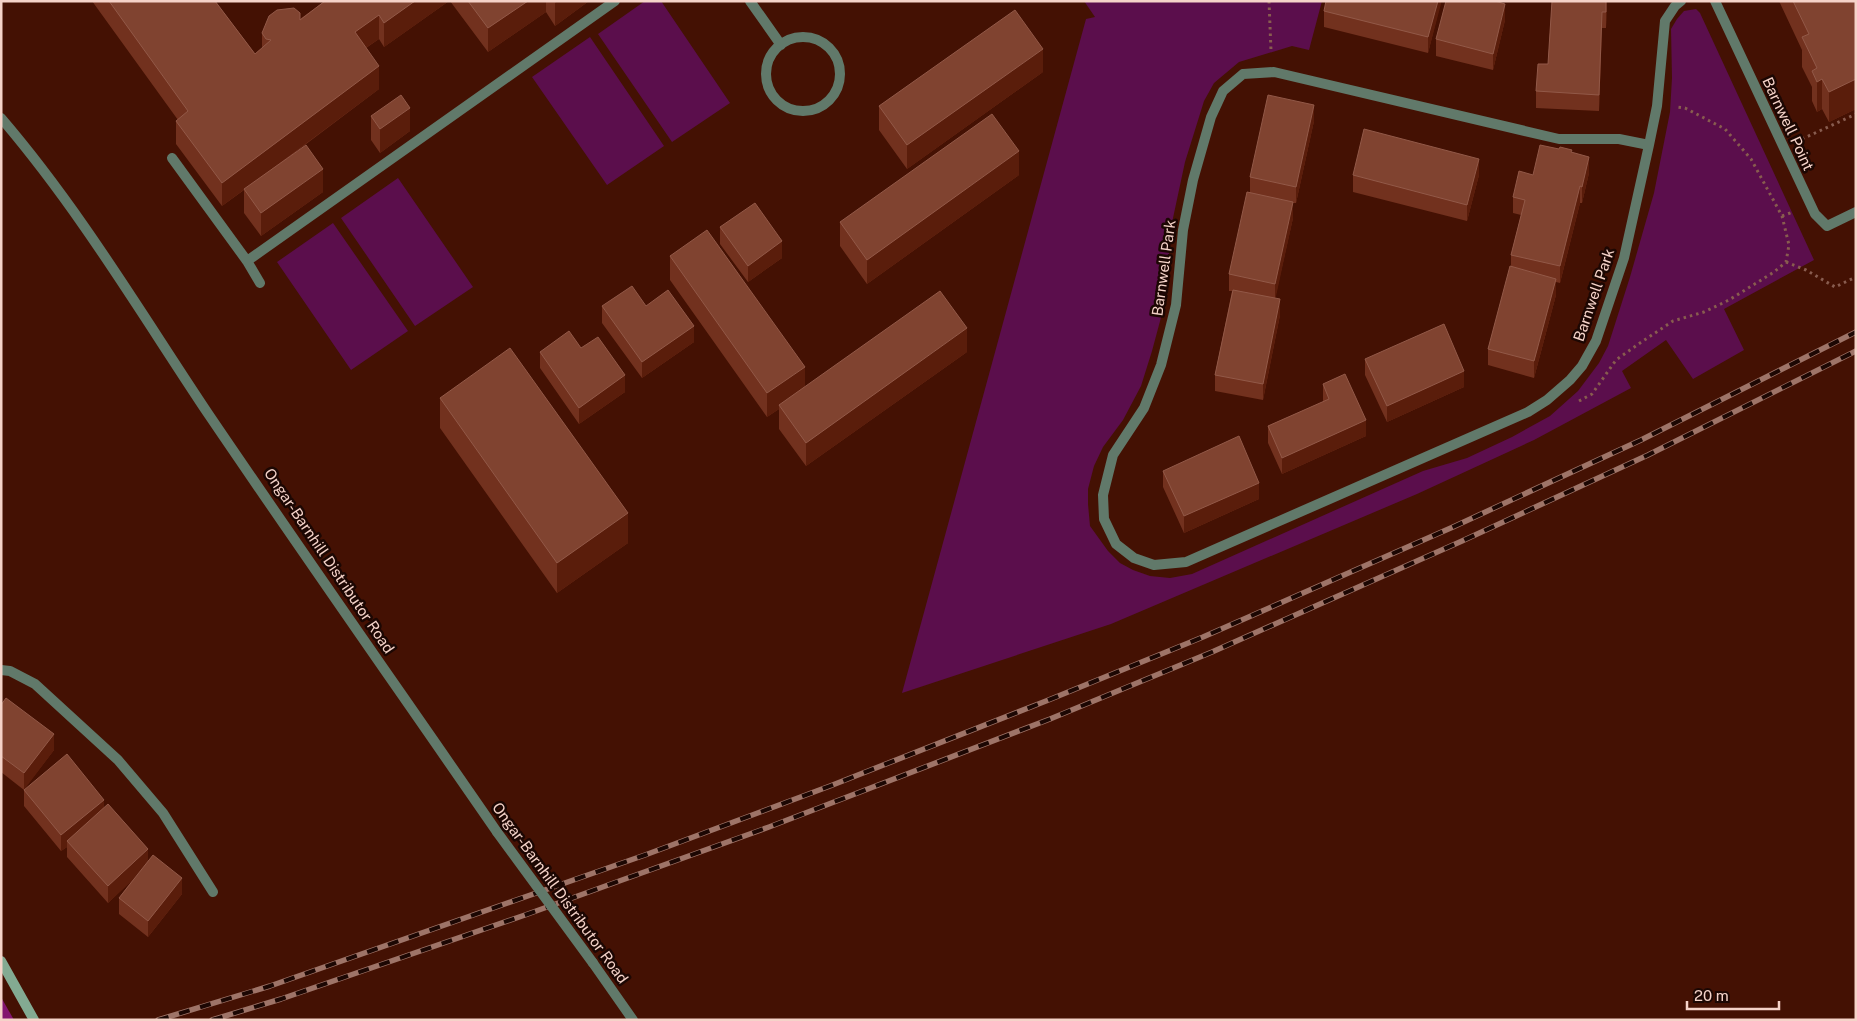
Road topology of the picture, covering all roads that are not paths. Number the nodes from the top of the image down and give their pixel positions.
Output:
1 (616, 1) edge
2 (750, 1) edge
3 (1681, 1) edge
4 (1715, 1) edge
5 (781, 45) junction
6 (1, 118) edge
7 (1649, 145) junction
8 (172, 158) dead end
9 (1856, 212) edge
10 (247, 261) junction
11 (260, 283) dead end
12 (1, 670) edge
13 (213, 892) dead end
14 (1, 961) edge
15 (34, 1020) edge
16 (633, 1020) edge

1 - 10 street
2 - 5 street
3 - 7 street, Barnwell Park
4 - 9 street, Barnwell Point
5 - 5 street
6 - 16 street, Ongar-Barnhill Distributor Road, bridge
7 - 7 street, Barnwell Park
8 - 10 street
10 - 11 street
12 - 13 street
14 - 15 main road

